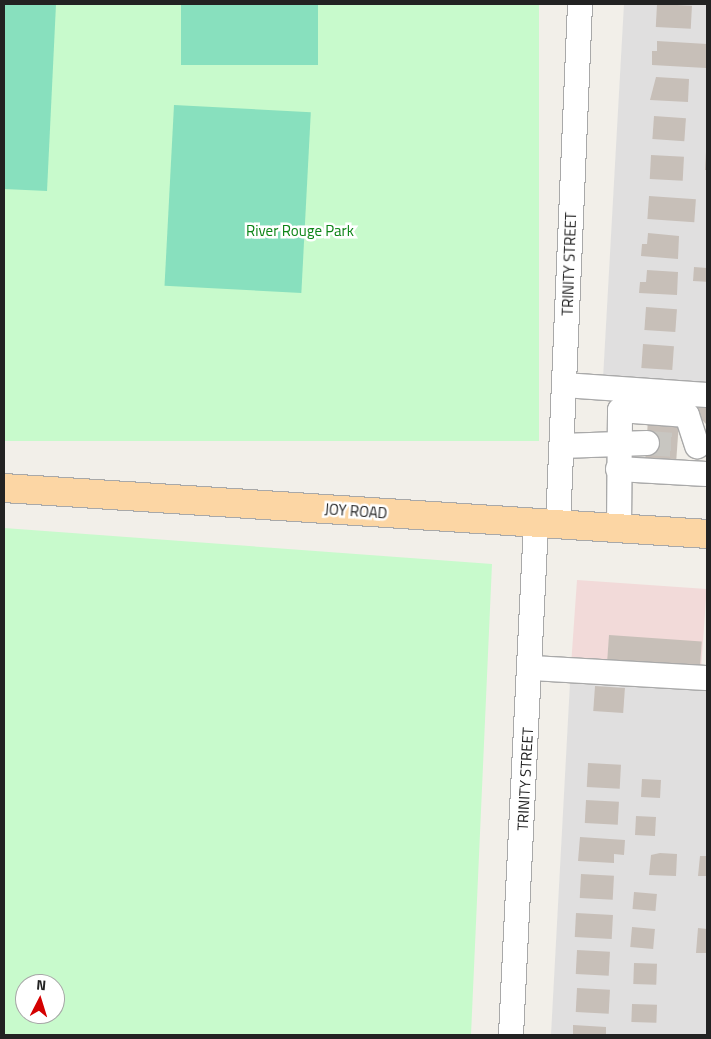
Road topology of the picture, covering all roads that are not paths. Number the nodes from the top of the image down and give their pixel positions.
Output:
1 (580, 4) edge
2 (564, 386) junction
3 (707, 394) edge
4 (620, 442) junction
5 (647, 443) tunnel mouth
6 (562, 446) junction
7 (618, 469) junction
8 (706, 476) edge
9 (4, 488) edge
10 (547, 524) junction
11 (619, 529) junction
12 (707, 534) edge
13 (531, 668) junction
14 (707, 678) edge
15 (511, 1035) edge

1 - 2 street, TRINITY STREET
2 - 3 street
2 - 6 street, TRINITY STREET
4 - 5 street
4 - 6 street
4 - 7 street
4 - 8 street
6 - 10 street, TRINITY STREET
7 - 8 street
7 - 11 street
9 - 10 main road, JOY ROAD
10 - 11 main road, JOY ROAD
10 - 13 street, TRINITY STREET
11 - 12 main road, JOY ROAD
13 - 14 street
13 - 15 street, TRINITY STREET

